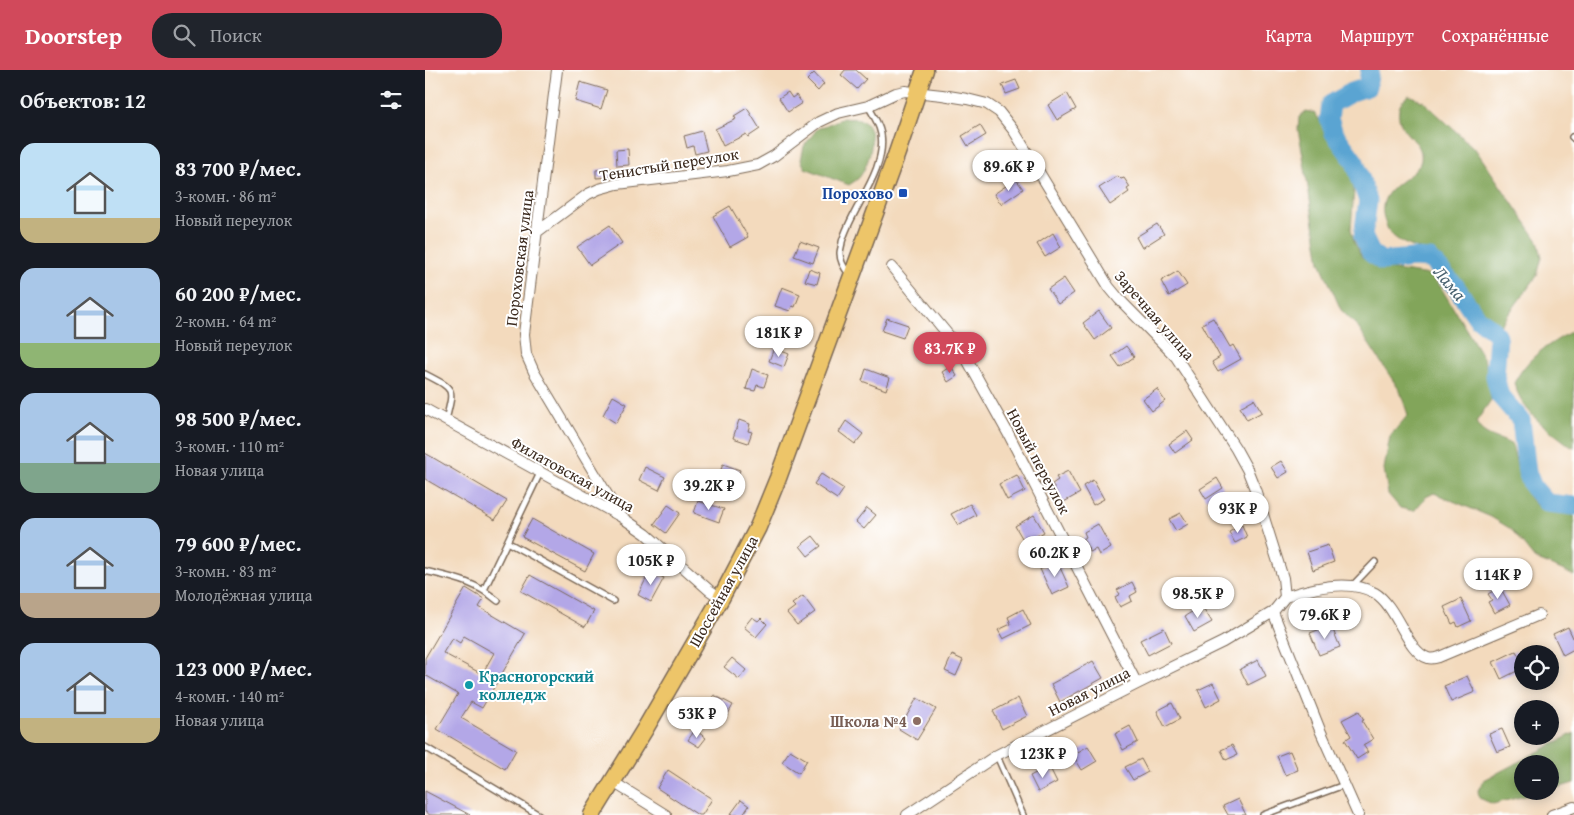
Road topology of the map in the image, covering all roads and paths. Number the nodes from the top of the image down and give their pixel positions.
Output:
1 (557, 70) edge
2 (925, 70) edge
3 (919, 92) junction
4 (868, 106) junction
5 (537, 232) junction
6 (892, 267) dead end
7 (851, 277) junction
8 (425, 374) edge
9 (425, 409) edge
10 (446, 421) junction
11 (540, 472) junction
12 (620, 516) junction
13 (507, 542) junction
14 (1375, 562) dead end
15 (425, 571) edge
16 (1351, 586) junction
17 (484, 590) junction
18 (1285, 597) junction
19 (721, 598) junction
20 (498, 601) dead end
21 (613, 601) dead end
22 (1273, 612) junction
23 (1539, 615) dead end
24 (1137, 684) junction
25 (425, 747) edge
26 (997, 755) junction
27 (613, 782) junction
28 (1344, 785) junction
29 (1574, 807) edge
30 (539, 815) edge
31 (592, 815) edge
32 (666, 815) edge
33 (907, 815) edge
34 (1023, 815) edge
35 (1263, 815) edge
36 (1358, 815) edge
37 (1552, 815) edge

1 - 5 street, Пороховская улица
2 - 3 main road, Шоссейная улица
3 - 4 street, Тенистый переулок
3 - 7 main road, Шоссейная улица
3 - 18 street, Заречная улица
4 - 5 street, Тенистый переулок
4 - 7 lane
5 - 12 street, Пороховская улица
6 - 24 street, Новый переулок
7 - 19 main road, Шоссейная улица
8 - 10 lane
9 - 10 street, Филатовская улица
10 - 11 street, Филатовская улица
11 - 12 street, Филатовская улица
11 - 13 lane
12 - 19 street, Филатовская улица
13 - 17 lane
13 - 21 lane
14 - 16 lane
15 - 17 lane
16 - 18 street
16 - 23 street
17 - 20 lane
18 - 22 street, Новая улица
19 - 27 main road, Шоссейная улица
22 - 24 street, Новая улица
22 - 28 street
24 - 26 street, Новая улица
25 - 30 lane
26 - 33 street, Новая улица
26 - 34 lane
27 - 31 main road, Шоссейная улица
27 - 32 street
28 - 35 lane
28 - 36 street
29 - 37 street

